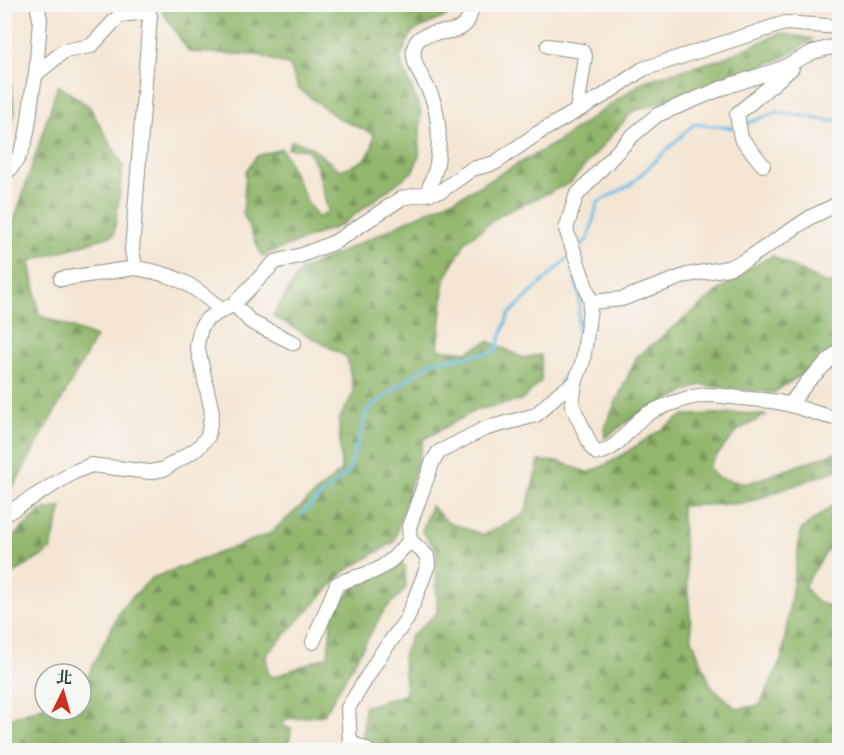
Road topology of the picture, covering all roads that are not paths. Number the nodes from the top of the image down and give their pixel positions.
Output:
1 (37, 4) edge
2 (473, 4) edge
3 (840, 27) edge
4 (840, 45) edge
5 (548, 46) dead end
6 (813, 52) junction
7 (36, 74) junction
8 (577, 110) junction
9 (763, 165) dead end
10 (7, 173) edge
11 (4, 186) edge
12 (427, 194) junction
13 (840, 203) edge
14 (135, 268) junction
15 (61, 279) dead end
16 (591, 302) junction
17 (234, 304) junction
18 (220, 310) junction
19 (294, 343) dead end
20 (840, 350) edge
21 (575, 383) junction
22 (790, 404) junction
23 (840, 419) edge
24 (4, 515) edge
25 (410, 540) junction
26 (313, 642) dead end
27 (350, 746) edge
28 (367, 750) edge

1 - 7 street
2 - 12 street
3 - 8 street
4 - 6 street
5 - 8 street
6 - 9 street
6 - 16 street
7 - 10 street
7 - 14 street
8 - 12 street
10 - 11 street
12 - 17 street
13 - 16 street
14 - 15 street
14 - 18 street
16 - 21 street
17 - 18 street
17 - 19 street
18 - 24 street
20 - 22 street
21 - 22 street
21 - 25 street
22 - 23 street
25 - 26 street
25 - 27 street
27 - 28 street

